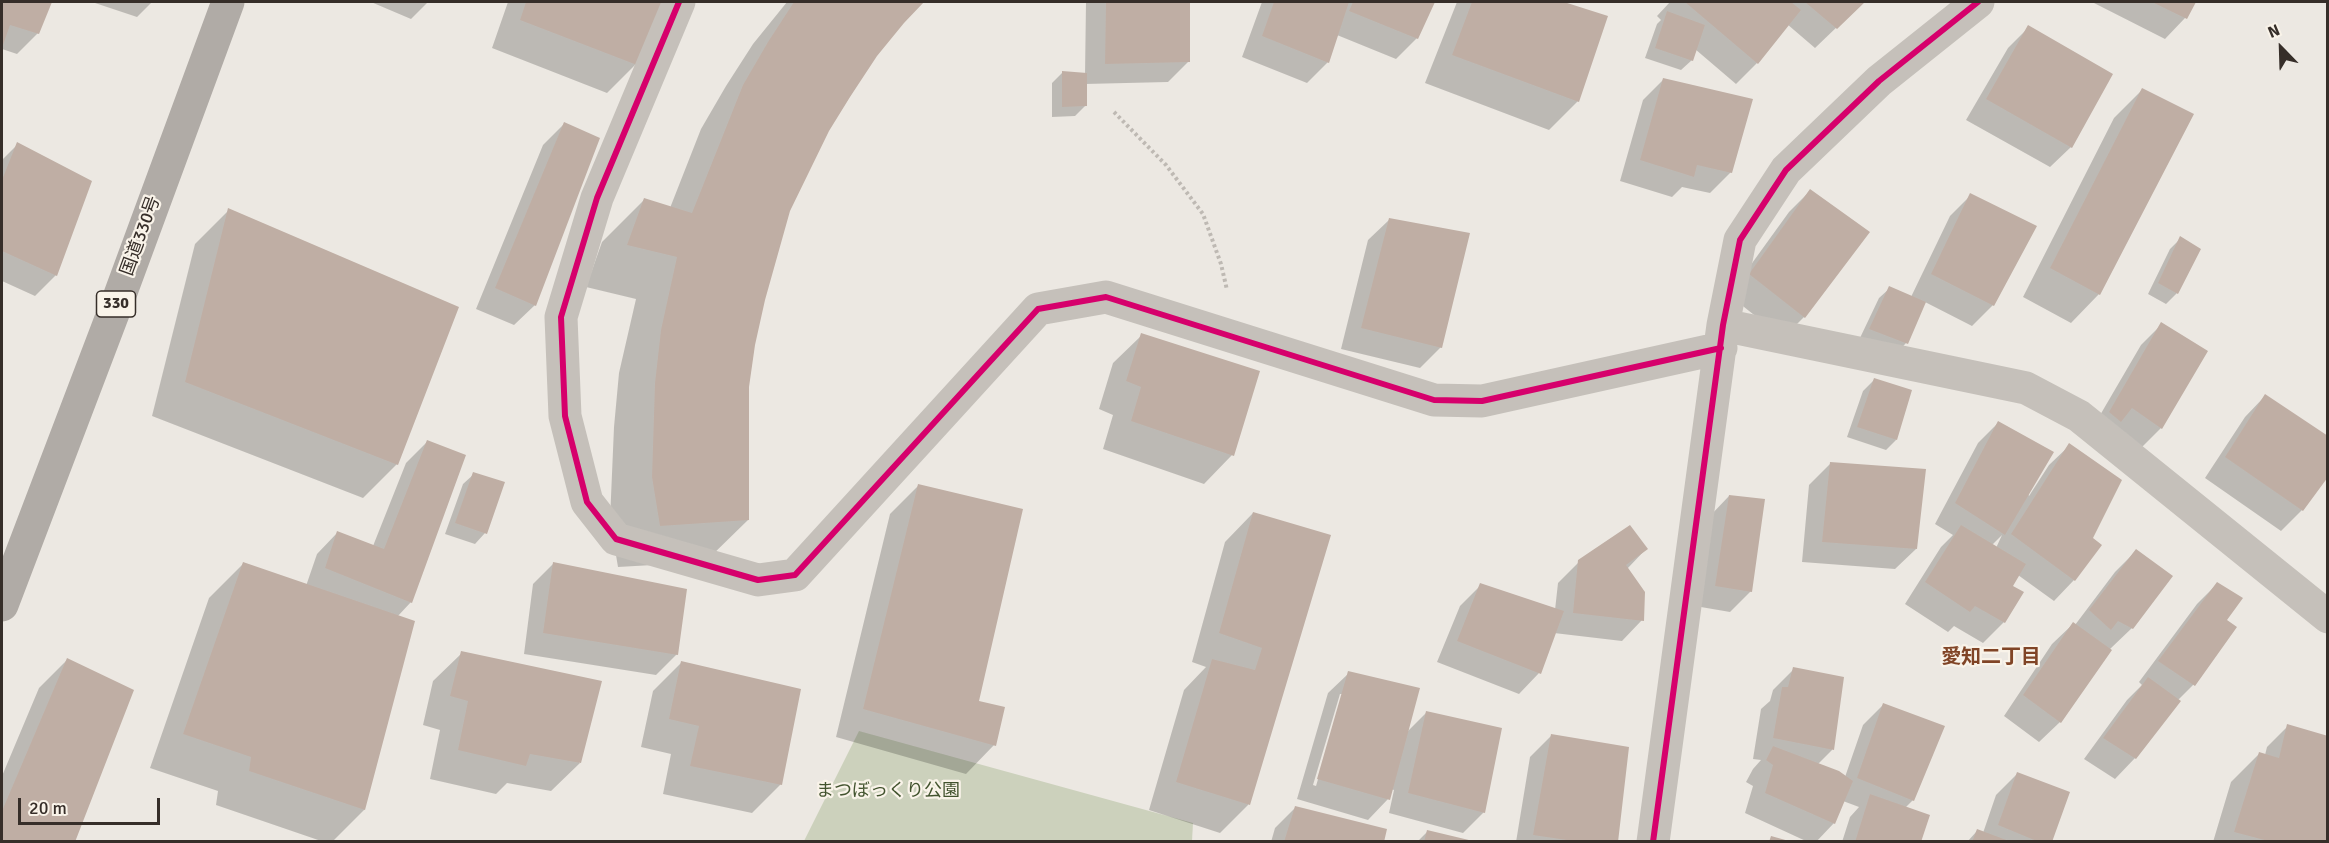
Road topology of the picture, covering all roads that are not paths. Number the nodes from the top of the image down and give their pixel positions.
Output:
1 (228, 2) edge
2 (679, 2) edge
3 (1978, 2) edge
4 (1722, 337) junction
5 (4, 591) edge
6 (2328, 617) edge
7 (1653, 842) edge

1 - 5 highway, 国道330号 / 330
2 - 4 street
3 - 4 street
4 - 6 street
4 - 7 street

